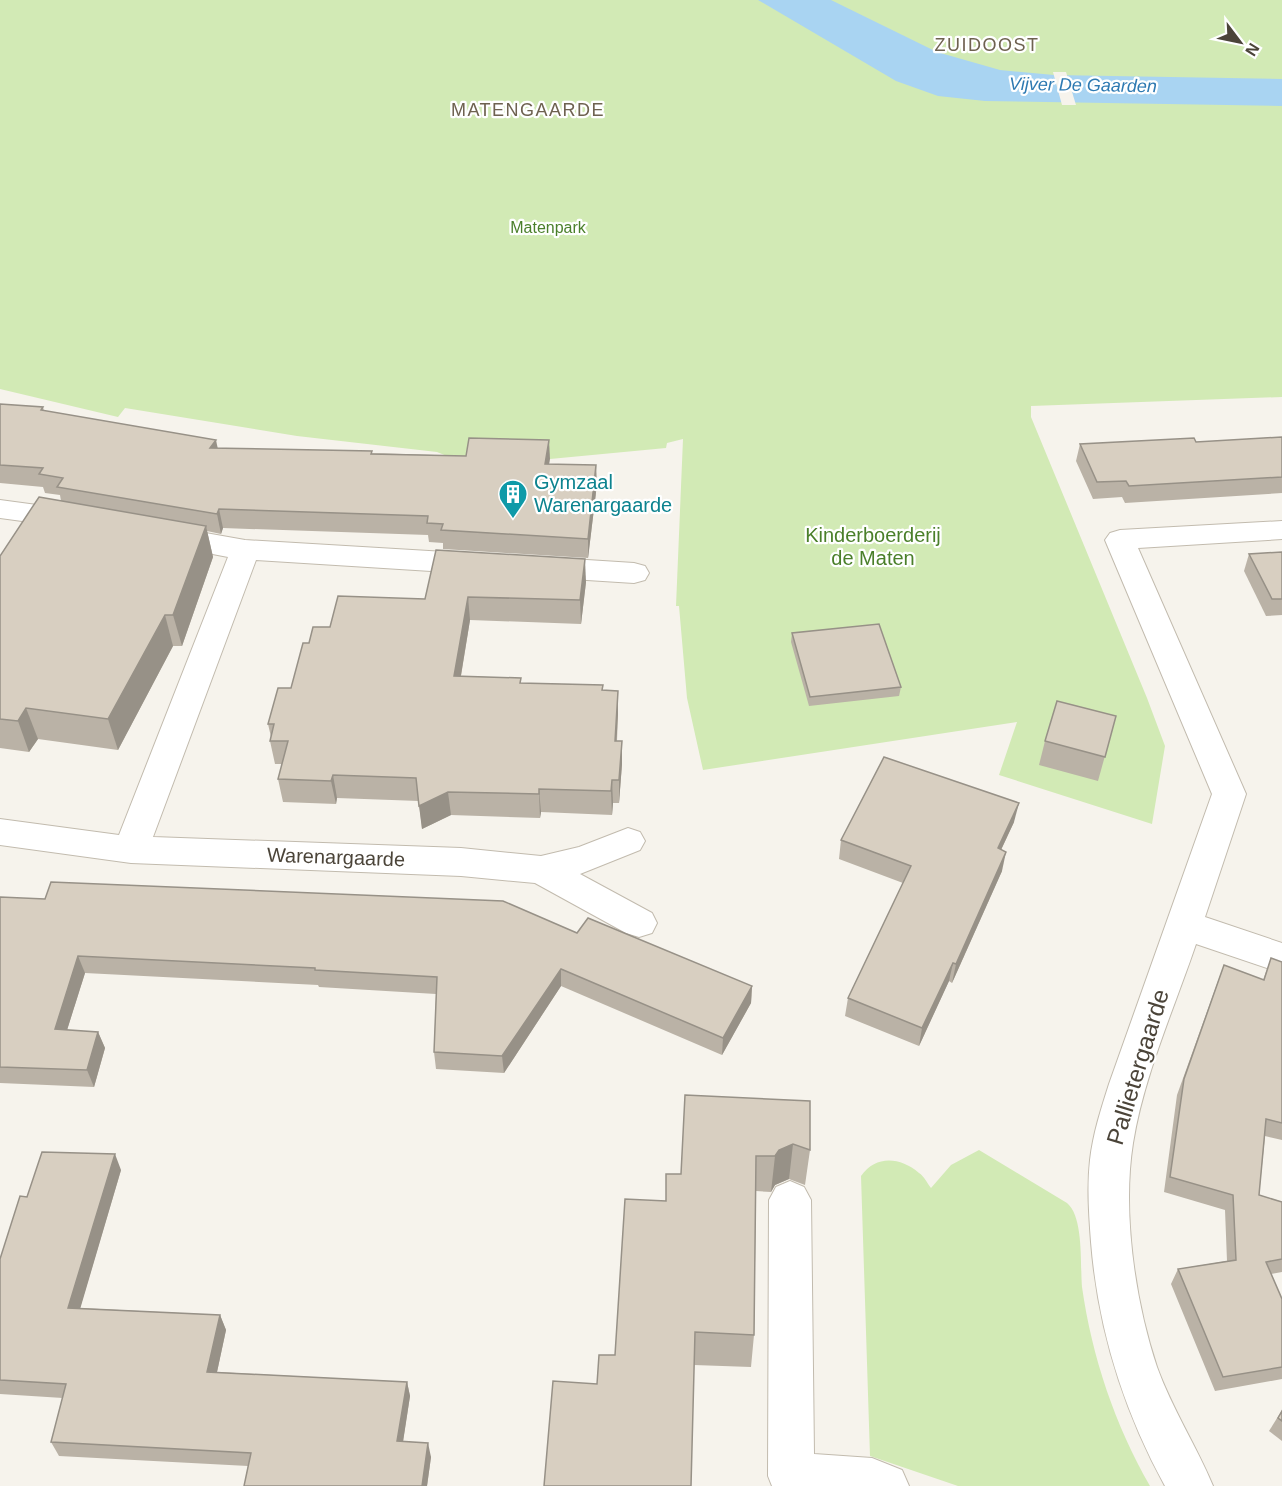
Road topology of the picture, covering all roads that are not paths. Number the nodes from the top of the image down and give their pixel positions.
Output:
1 (0, 509) edge
2 (33, 513) junction
3 (102, 524) edge
4 (135, 530) edge
5 (1282, 530) edge
6 (13, 542) edge
7 (245, 550) junction
8 (634, 573) dead end
9 (0, 832) edge
10 (628, 841) dead end
11 (131, 850) junction
12 (541, 870) junction
13 (639, 923) dead end
14 (1184, 925) junction
15 (1282, 958) edge
16 (790, 1200) dead end
17 (791, 1481) edge
18 (886, 1486) edge
19 (1190, 1486) edge

1 - 2 street
2 - 3 street
2 - 6 street
4 - 7 street
5 - 14 street, Pallietergaarde
7 - 8 street
7 - 11 street
9 - 11 street, Warenargaarde
10 - 12 street, Warenargaarde
11 - 12 street, Warenargaarde
12 - 13 street, Warenargaarde
14 - 15 street
14 - 19 street, Pallietergaarde
16 - 17 street
17 - 18 street

